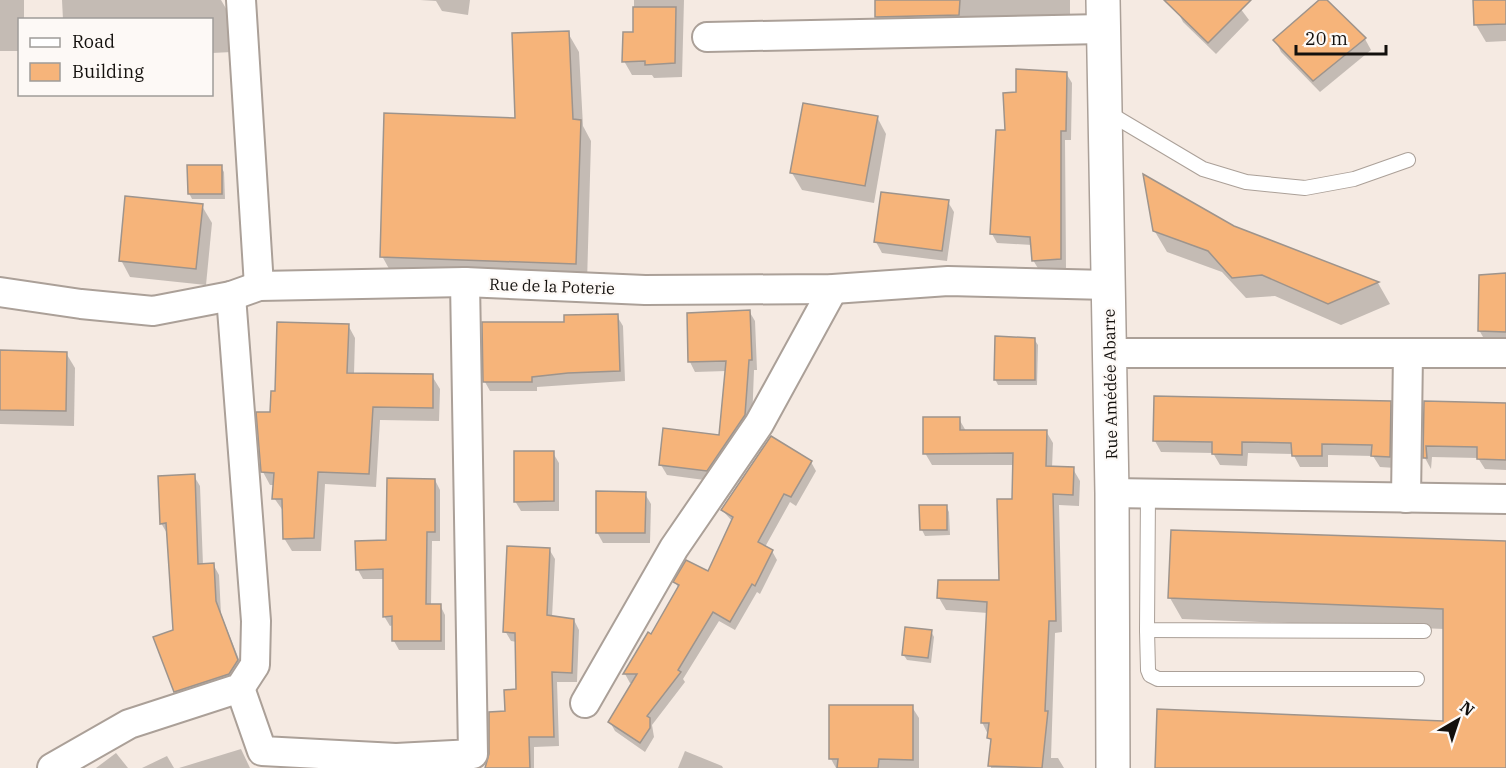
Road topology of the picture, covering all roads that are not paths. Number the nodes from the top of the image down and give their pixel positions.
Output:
1 (241, 0) edge
2 (1103, 14) edge
3 (707, 37) dead end
4 (1105, 111) junction
5 (1408, 160) dead end
6 (465, 282) junction
7 (1108, 285) junction
8 (259, 286) junction
9 (833, 289) junction
10 (0, 292) edge
11 (231, 296) junction
12 (1108, 353) junction
13 (1408, 353) junction
14 (1506, 353) edge
15 (1112, 493) junction
16 (1148, 493) junction
17 (1406, 498) junction
18 (1506, 499) edge
19 (1147, 630) junction
20 (1424, 631) dead end
21 (1417, 679) dead end
22 (240, 688) junction
23 (585, 703) dead end
24 (52, 768) edge
25 (1113, 768) edge

1 - 8 street
2 - 3 street
2 - 4 street, Rue Amédée Abarre
4 - 5 lane
4 - 7 street, Rue Amédée Abarre
6 - 8 street, Rue de la Poterie
6 - 9 street, Rue de la Poterie
6 - 22 street
7 - 9 street, Rue de la Poterie
7 - 12 street, Rue Amédée Abarre
8 - 11 street, Rue de la Poterie
9 - 23 street
10 - 11 street, Rue de la Poterie
11 - 22 street
12 - 13 street
12 - 15 street, Rue Amédée Abarre
13 - 14 street
13 - 17 street
15 - 16 street
15 - 25 street, Rue Amédée Abarre
16 - 17 street
16 - 19 lane
17 - 18 street
19 - 20 lane
19 - 21 lane
22 - 24 street

